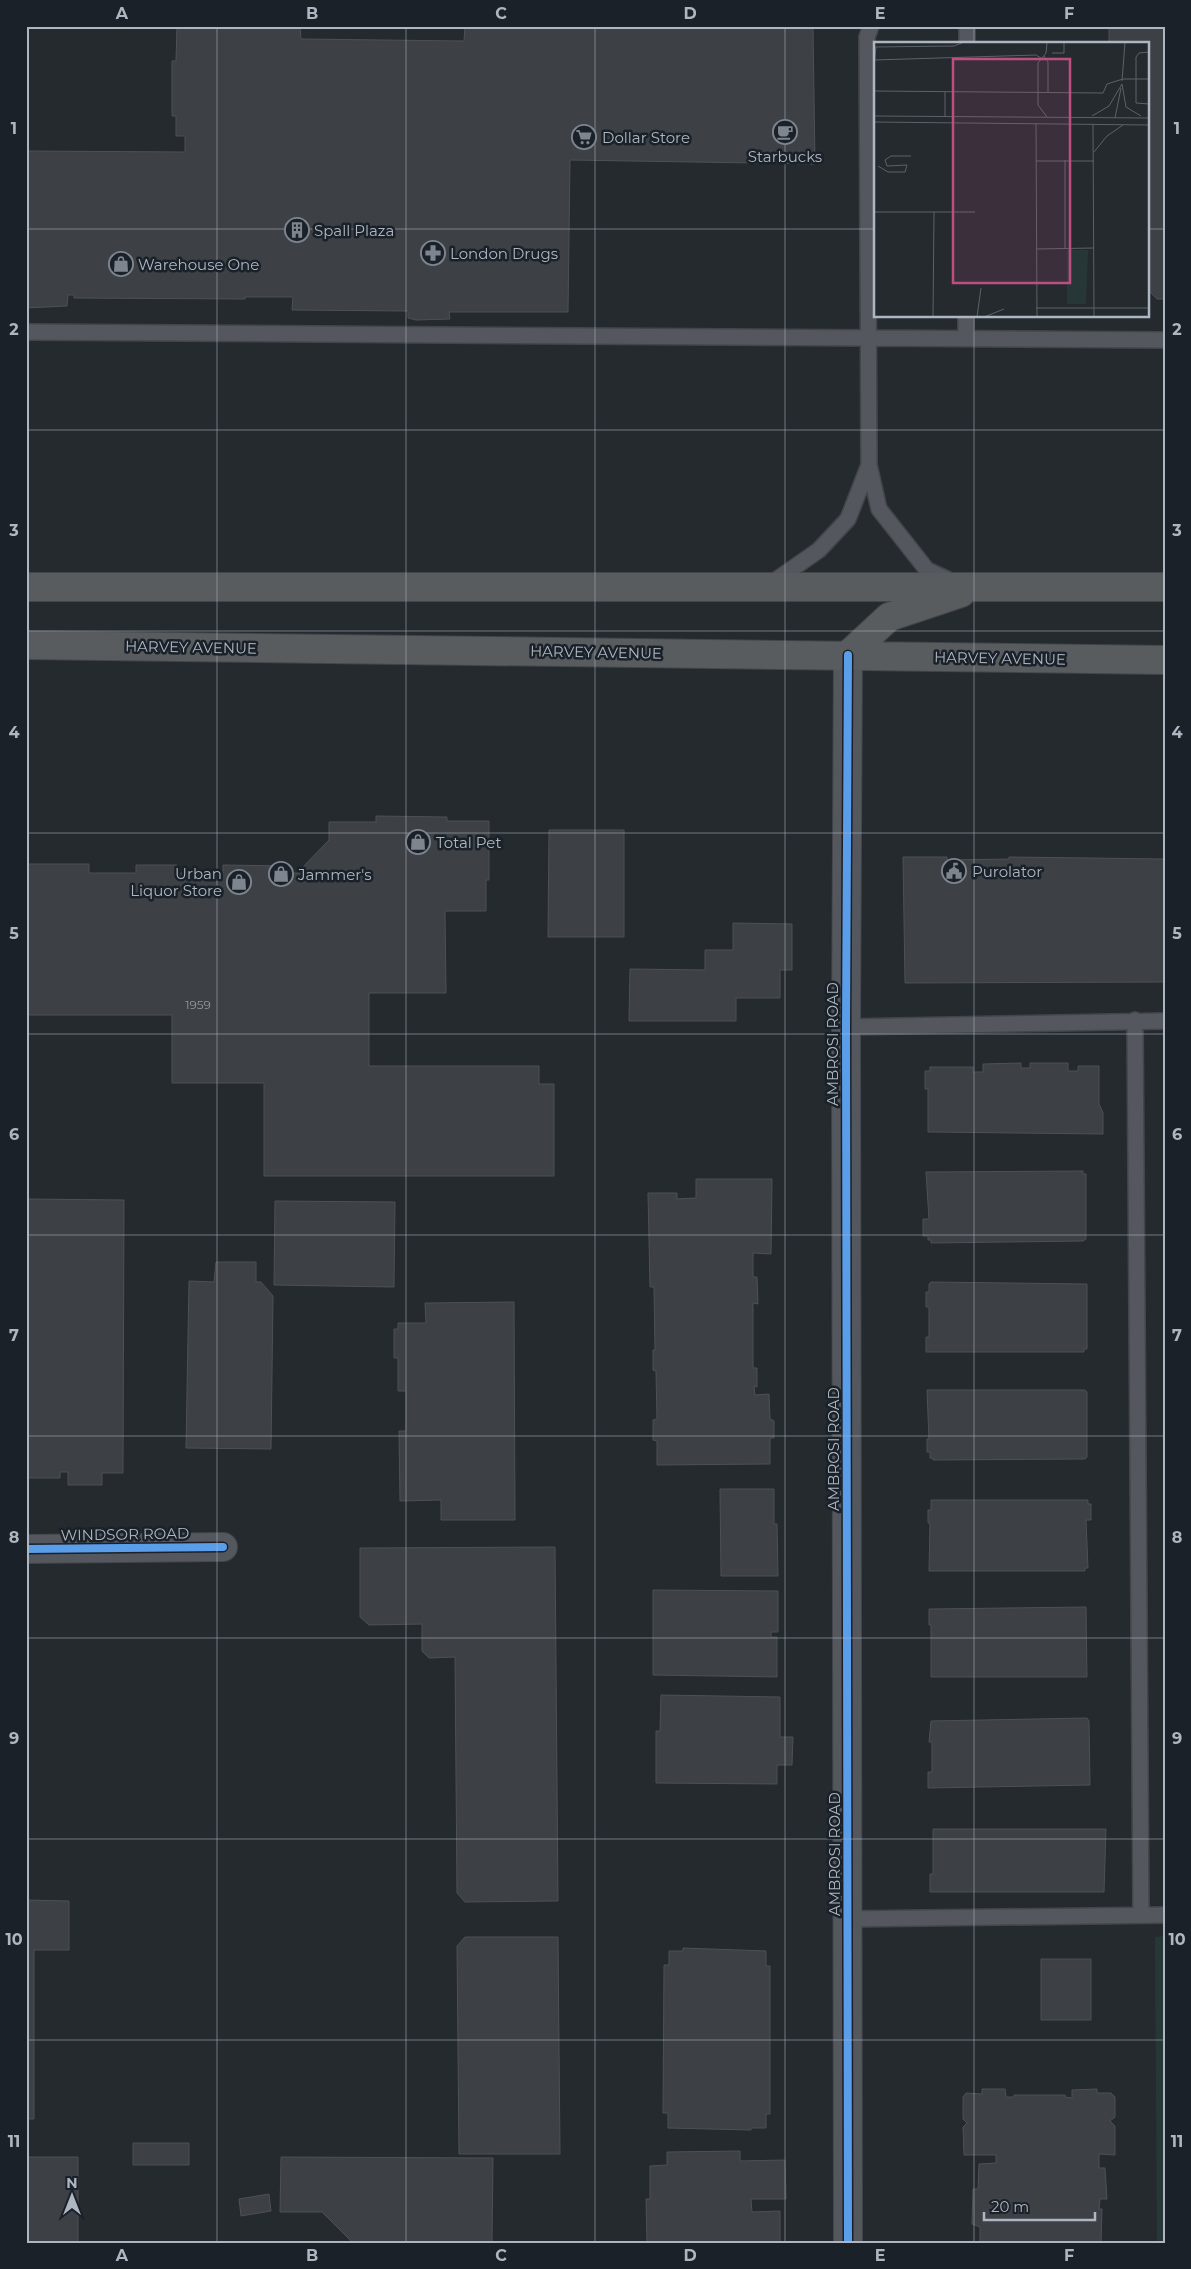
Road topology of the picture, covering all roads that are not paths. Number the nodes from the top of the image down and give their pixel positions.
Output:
1 (871, 26) edge
2 (967, 26) edge
3 (967, 42) edge
4 (966, 318) edge
5 (26, 332) edge
6 (868, 337) junction
7 (966, 338) junction
8 (1165, 340) edge
9 (868, 465) junction
10 (973, 585) junction
11 (768, 586) junction
12 (26, 587) edge
13 (1165, 587) edge
14 (26, 645) edge
15 (848, 655) junction
16 (1165, 660) edge
17 (1135, 1020) junction
18 (1165, 1021) edge
19 (846, 1027) junction
20 (223, 1547) dead end
21 (26, 1549) edge
22 (1141, 1915) junction
23 (1165, 1915) edge
24 (848, 1919) junction
25 (848, 2243) edge

1 - 6 lane
2 - 3 lane
4 - 7 lane
5 - 6 lane
6 - 7 lane
6 - 9 lane
7 - 8 lane
9 - 10 lane
9 - 11 lane
10 - 11 highway
10 - 13 highway
10 - 15 highway
11 - 12 highway
14 - 15 highway, HARVEY AVENUE
15 - 16 highway, HARVEY AVENUE
15 - 19 street, AMBROSI ROAD
17 - 18 lane
17 - 19 lane
17 - 22 lane
19 - 24 street, AMBROSI ROAD
20 - 21 street, WINDSOR ROAD
22 - 23 lane
22 - 24 lane
24 - 25 street, AMBROSI ROAD

